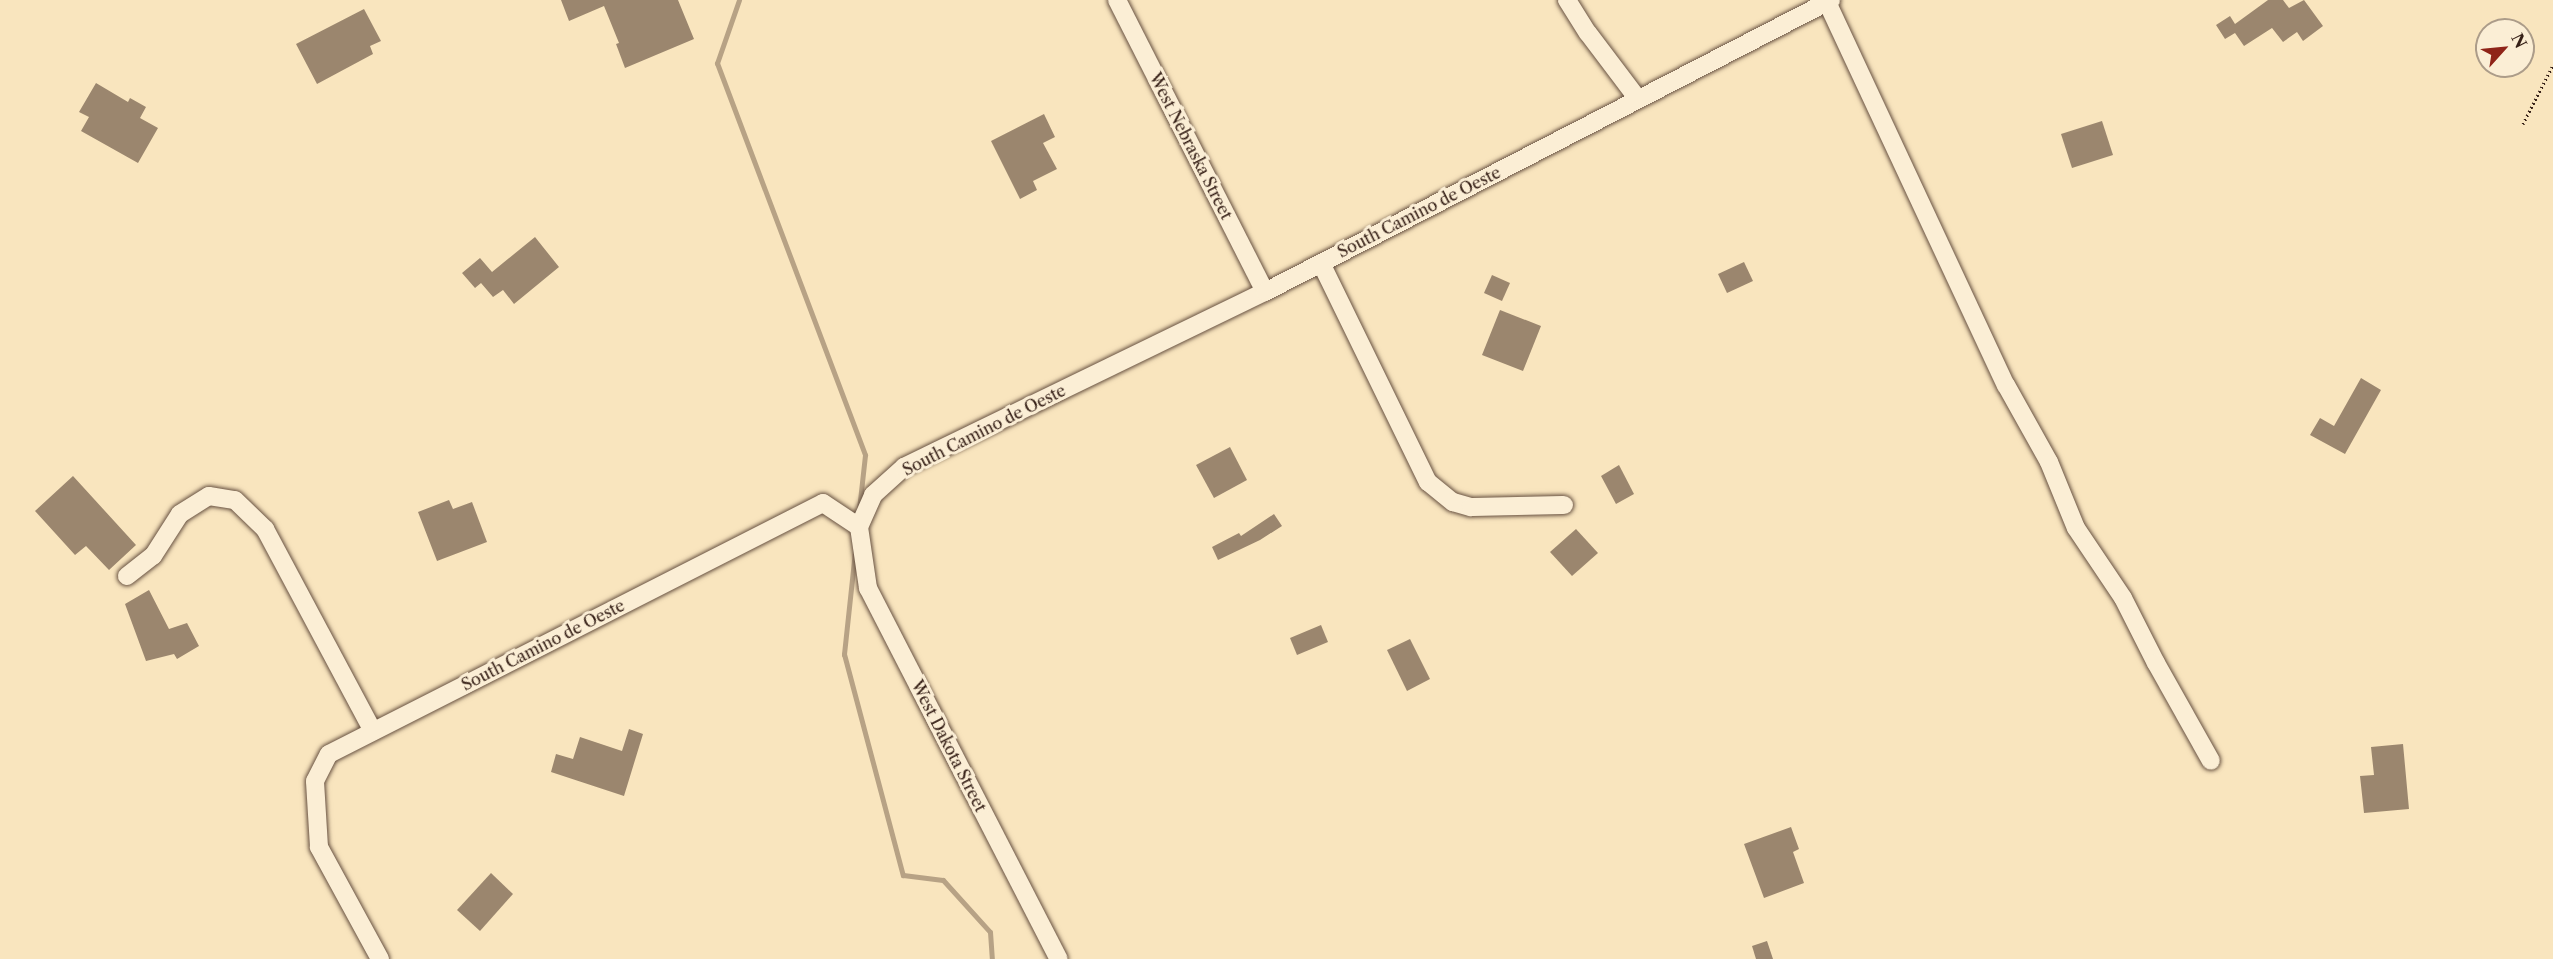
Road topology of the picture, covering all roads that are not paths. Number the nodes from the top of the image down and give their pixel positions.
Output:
1 (1116, 0) edge
2 (1567, 0) edge
3 (1829, 1) edge
4 (1638, 99) junction
5 (1321, 263) junction
6 (1265, 292) junction
7 (1564, 505) dead end
8 (859, 527) junction
9 (127, 576) dead end
10 (373, 731) junction
11 (2211, 761) dead end
12 (380, 959) edge
13 (1059, 959) edge

1 - 6 street, West Nebraska Street
2 - 4 street
3 - 4 street, South Camino de Oeste
3 - 11 street
4 - 5 street, South Camino de Oeste
5 - 6 street, South Camino de Oeste
5 - 7 street
6 - 8 street, South Camino de Oeste
8 - 10 street, South Camino de Oeste
8 - 13 street, West Dakota Street
9 - 10 street
10 - 12 street, South Camino de Oeste

